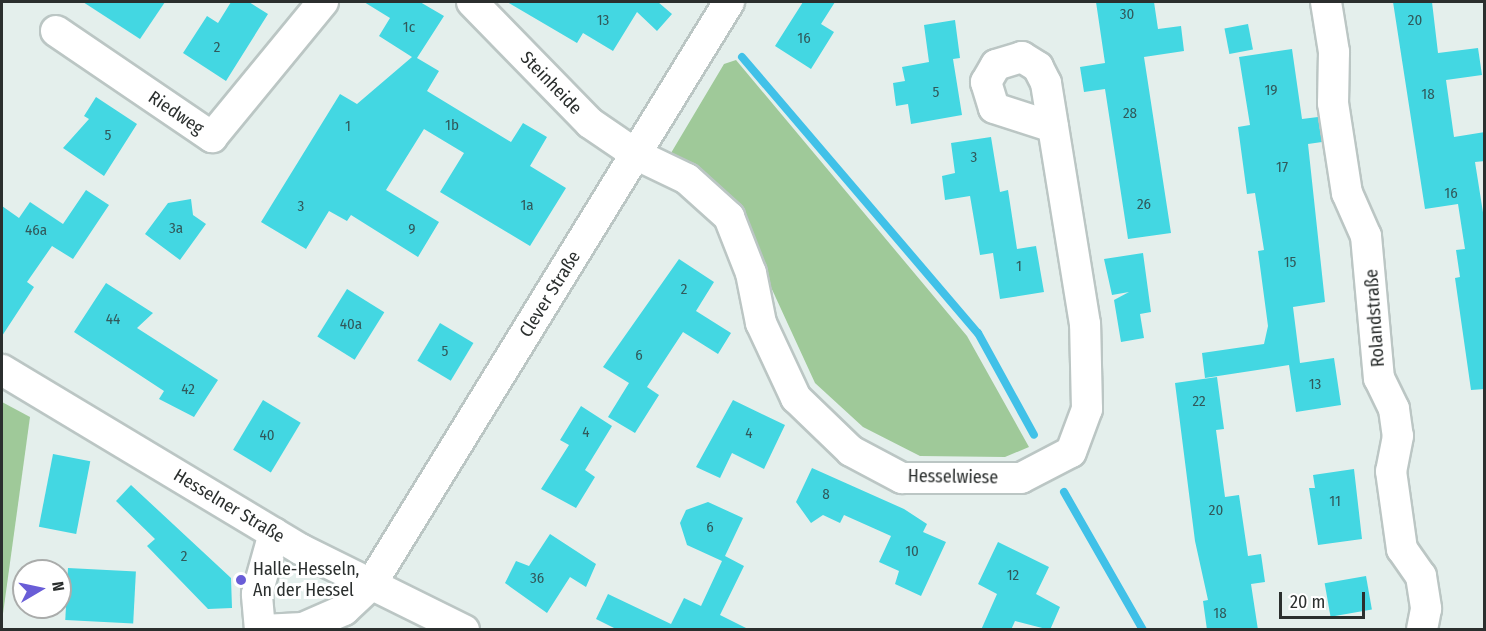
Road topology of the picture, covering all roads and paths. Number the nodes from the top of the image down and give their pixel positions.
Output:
1 (323, 2) edge
2 (472, 2) edge
3 (729, 2) edge
4 (1326, 2) edge
5 (56, 31) dead end
6 (1053, 127) dead end
7 (637, 155) junction
8 (2, 370) edge
9 (274, 533) junction
10 (370, 586) junction
11 (261, 630) edge
12 (464, 630) edge
13 (1422, 630) edge

1 - 5 street, Riedweg
2 - 7 street, Steinheide
3 - 7 street, Clever Straße
4 - 13 street, Rolandstraße
6 - 7 street, Hesselwiese
7 - 10 street, Clever Straße
8 - 9 street, Hesselner Straße
9 - 10 street, Hesselner Straße
9 - 11 street
10 - 11 street, Clever Straße
10 - 12 street, Hesselner Straße

